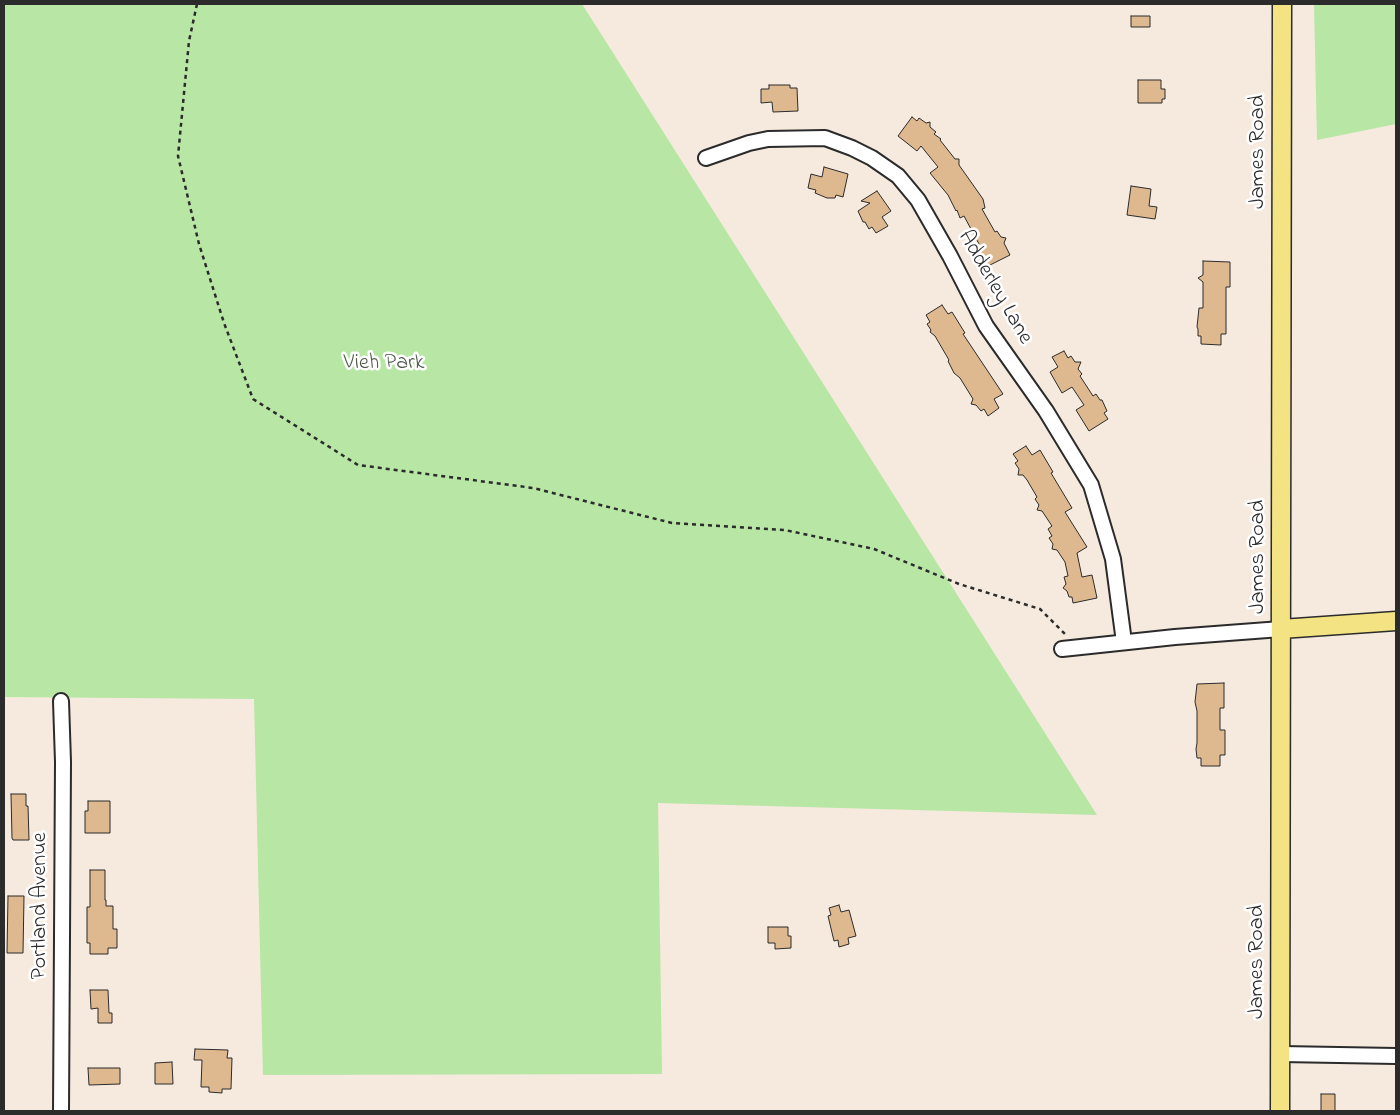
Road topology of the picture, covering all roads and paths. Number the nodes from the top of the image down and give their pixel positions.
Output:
1 (197, 4) edge
2 (1282, 4) edge
3 (706, 158) dead end
4 (1396, 621) edge
5 (1281, 629) junction
6 (1124, 642) junction
7 (1079, 647) junction
8 (1062, 649) dead end
9 (61, 701) dead end
10 (1281, 1054) junction
11 (1396, 1056) edge
12 (60, 1111) edge
13 (1280, 1111) edge

1 - 7 path
2 - 5 main road, James Road
3 - 6 street, Adderley Lane
4 - 5 main road
5 - 6 street
5 - 10 main road, James Road
6 - 7 street
7 - 8 street
9 - 12 street, Portland Avenue
10 - 11 street
10 - 13 main road, James Road

